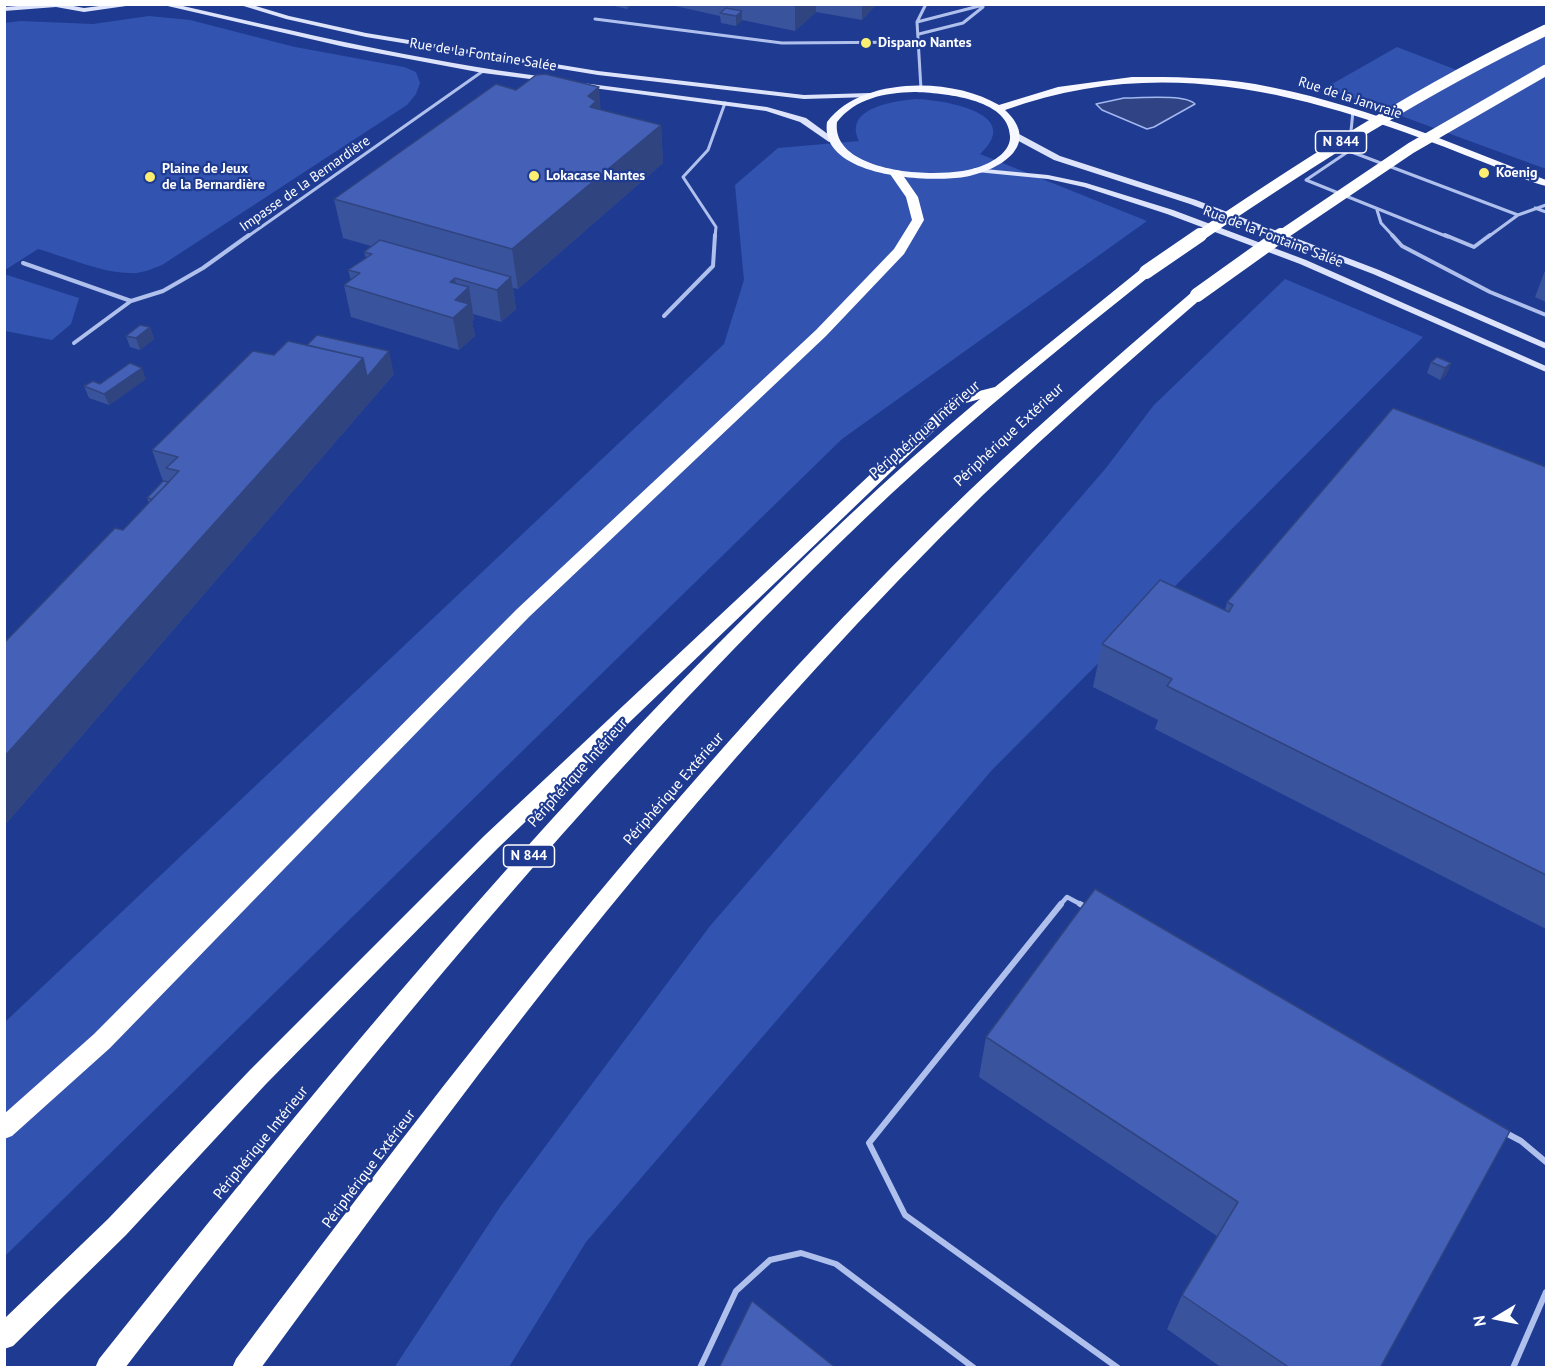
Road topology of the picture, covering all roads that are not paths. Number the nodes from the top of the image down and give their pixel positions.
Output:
1 (137, 4) edge
2 (162, 4) edge
3 (240, 4) edge
4 (926, 4) edge
5 (51, 5) edge
6 (985, 5) edge
7 (4, 9) edge
8 (595, 19) dead end
9 (917, 22) junction
10 (1546, 30) edge
11 (919, 34) junction
12 (920, 42) junction
13 (532, 63) junction
14 (1546, 70) edge
15 (483, 71) junction
16 (552, 80) edge
17 (563, 82) edge
18 (921, 89) junction
19 (870, 95) junction
20 (725, 103) junction
21 (997, 109) junction
22 (1353, 111) junction
23 (1016, 136) junction
24 (832, 140) junction
25 (1349, 151) junction
26 (977, 170) junction
27 (896, 174) junction
28 (1546, 183) edge
29 (1546, 205) edge
30 (1534, 207) junction
31 (1377, 210) junction
32 (1546, 212) edge
33 (1518, 215) junction
34 (23, 263) dead end
35 (131, 301) junction
36 (1546, 315) edge
37 (664, 316) dead end
38 (74, 343) dead end
39 (1546, 346) edge
40 (1546, 369) edge
41 (999, 390) junction
42 (1099, 914) edge
43 (4, 1129) edge
44 (1500, 1130) edge
45 (1546, 1162) edge
46 (1546, 1292) edge
47 (4, 1337) edge
48 (108, 1368) edge
49 (244, 1368) edge
50 (700, 1368) edge
51 (974, 1368) edge
52 (1118, 1368) edge
53 (1513, 1368) edge

1 - 5 street
2 - 15 street, Rue de la Fontaine Salée
3 - 13 street, Rue de la Fontaine Salée
4 - 9 lane
5 - 7 street
6 - 9 lane
6 - 11 lane
8 - 12 lane
9 - 11 lane
10 - 41 highway, Périphérique Intérieur / N 844, bridge
11 - 12 lane
12 - 18 lane
13 - 15 street
13 - 19 street, Rue de la Fontaine Salée
14 - 49 highway, Périphérique Extérieur / N 844, bridge
15 - 16 street, Rue de la Fontaine Salée
15 - 35 lane, Impasse de la Bernardière
17 - 20 street, Rue de la Fontaine Salée
18 - 19 main road
18 - 21 main road
19 - 24 main road
20 - 24 street, Rue de la Fontaine Salée
20 - 37 lane
21 - 22 main road, Rue de la Janvraie
21 - 23 main road
22 - 25 lane
22 - 28 main road, Rue de la Janvraie
23 - 26 main road
23 - 39 street, Rue de la Fontaine Salée
24 - 27 main road
25 - 31 lane
25 - 33 lane
26 - 27 main road
26 - 40 street, Rue de la Fontaine Salée
27 - 43 highway
29 - 30 lane
30 - 32 lane
30 - 33 lane
31 - 33 lane
31 - 36 lane
34 - 35 lane
35 - 38 lane, Impasse de la Bernardière
41 - 47 highway
41 - 48 highway, Périphérique Intérieur / N 844
42 - 52 lane
44 - 45 lane
46 - 53 lane
50 - 51 lane

